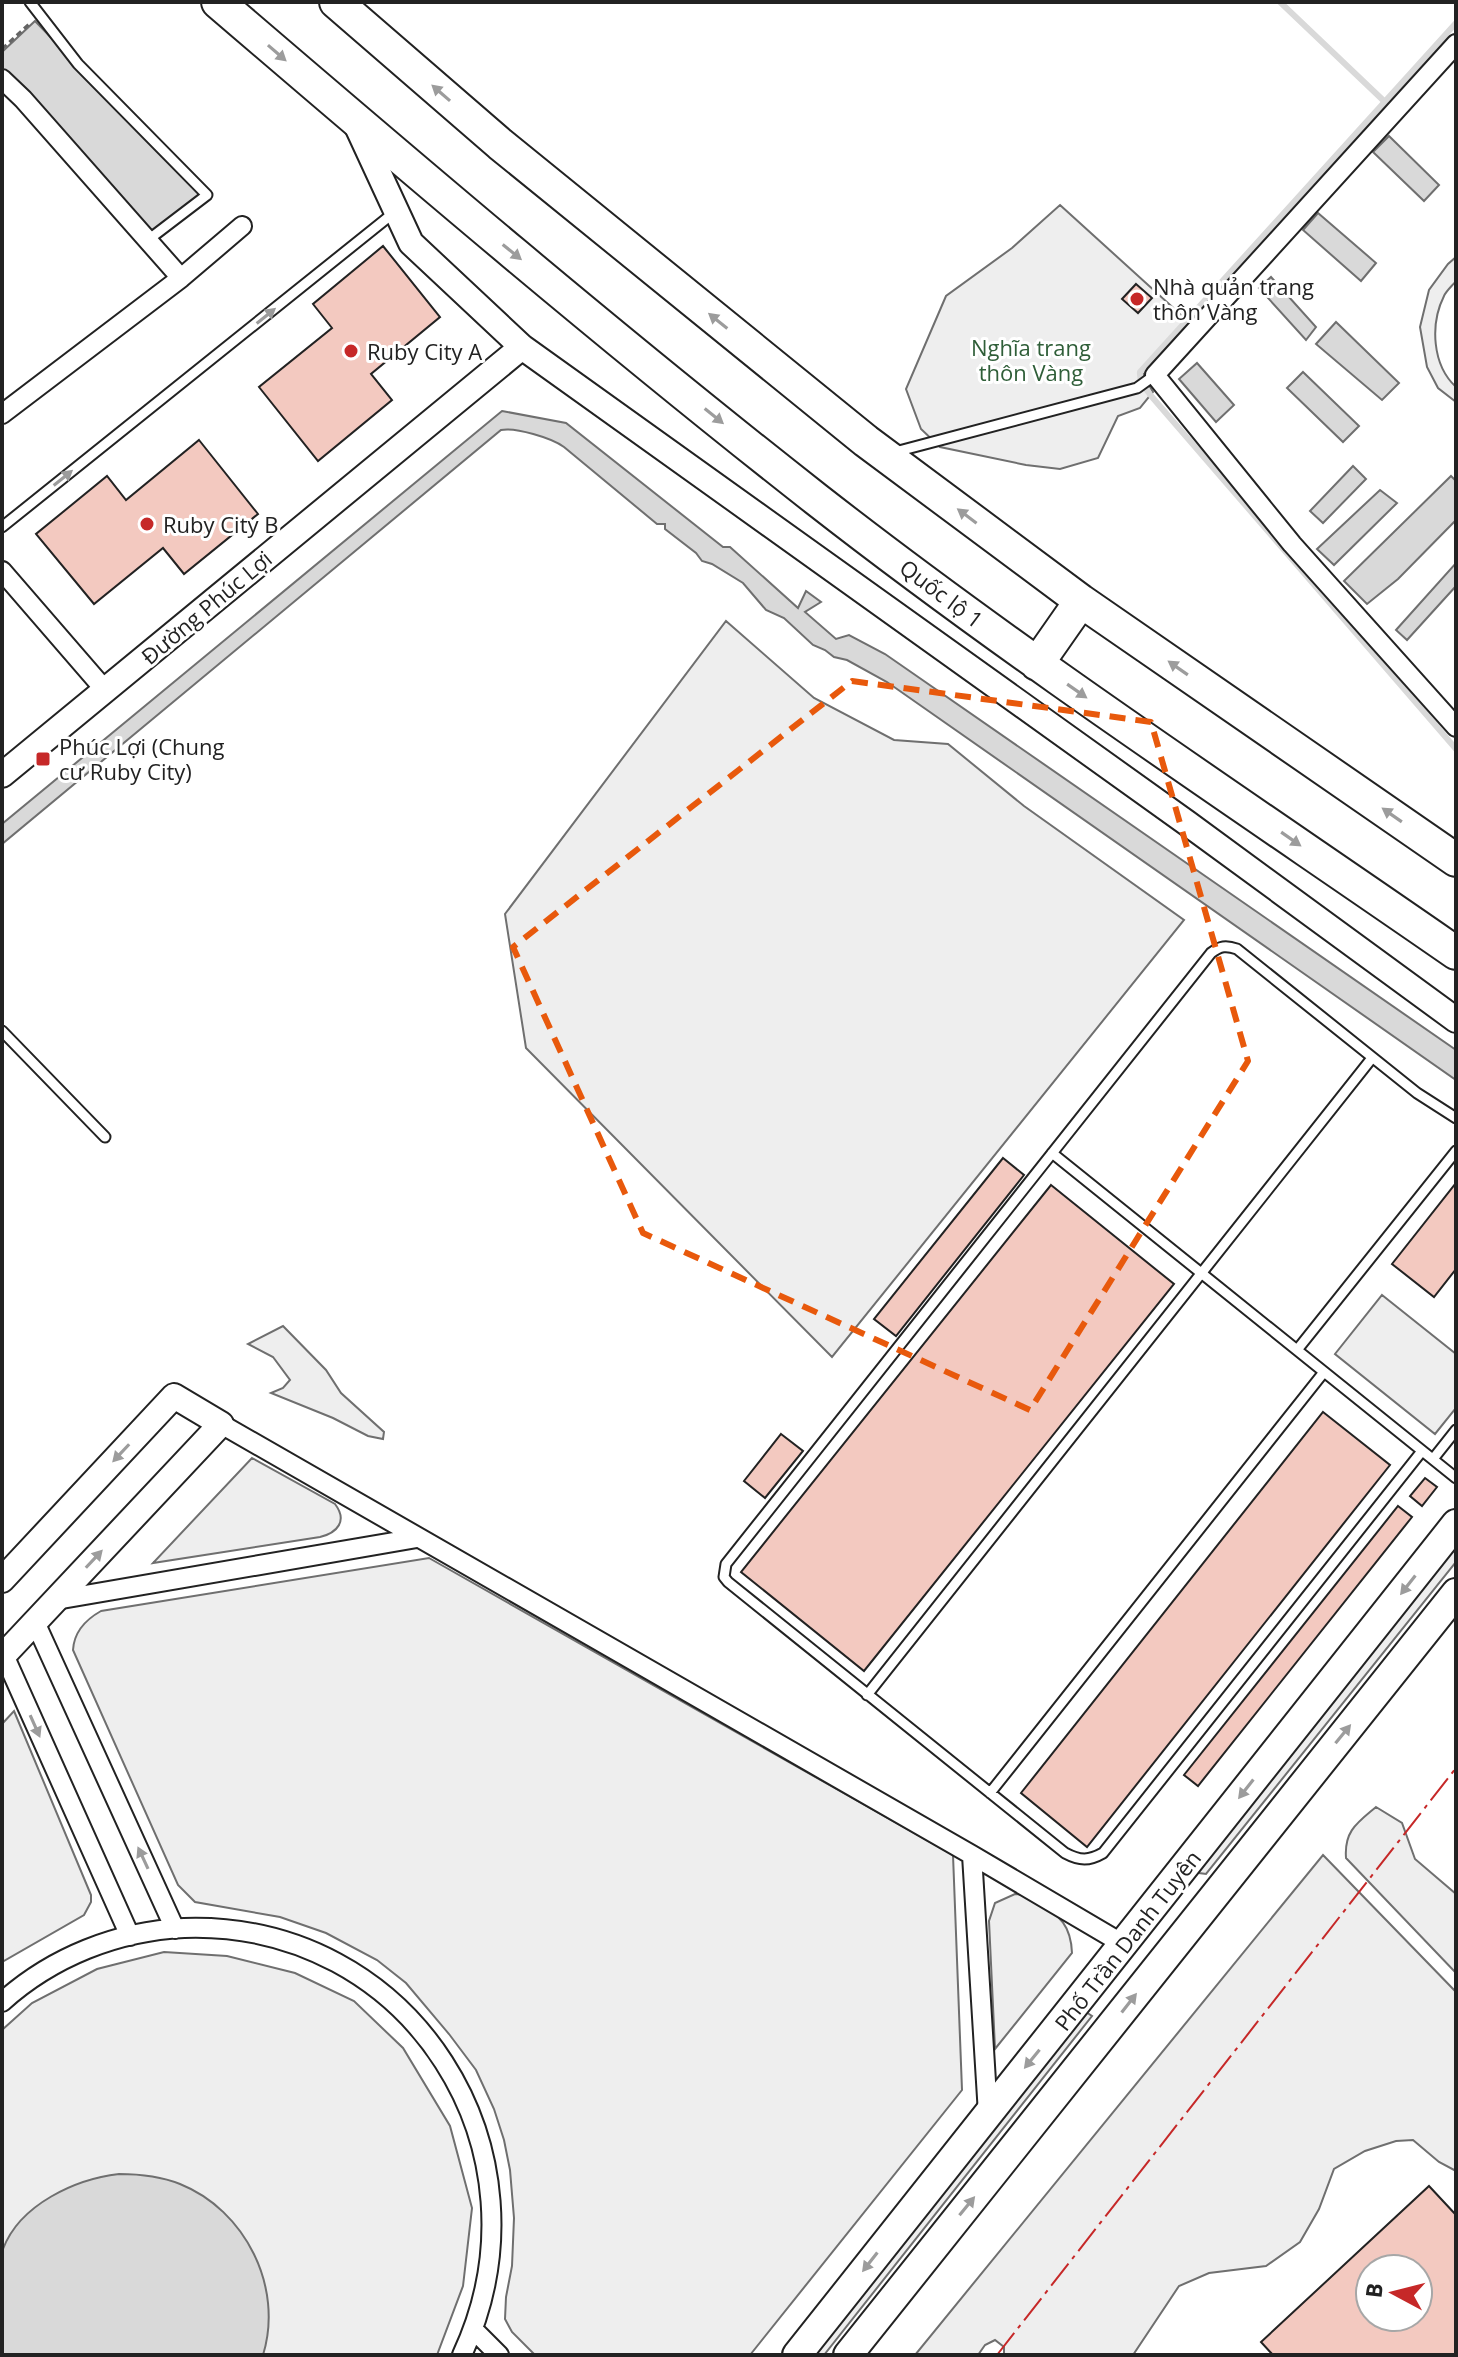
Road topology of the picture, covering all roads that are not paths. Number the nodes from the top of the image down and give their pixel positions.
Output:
1 (30, 2) edge
2 (218, 2) edge
3 (336, 2) edge
4 (1456, 44) edge
5 (2, 79) edge
6 (353, 118) junction
7 (396, 211) junction
8 (242, 226) dead end
9 (148, 240) junction
10 (181, 278) junction
11 (522, 347) junction
12 (1155, 375) junction
13 (2, 414) edge
14 (885, 455) junction
15 (2, 527) edge
16 (2, 571) edge
17 (1081, 601) junction
18 (1037, 664) junction
19 (105, 690) junction
20 (1456, 727) edge
21 (2, 775) edge
22 (1456, 860) edge
23 (1456, 953) edge
24 (1456, 1020) edge
25 (2, 1031) edge
26 (1372, 1058) junction
27 (1456, 1118) edge
28 (105, 1137) dead end
29 (1456, 1151) edge
30 (1052, 1153) junction
31 (1202, 1273) junction
32 (1297, 1350) junction
33 (1324, 1372) junction
34 (221, 1424) junction
35 (1456, 1430) edge
36 (1422, 1451) junction
37 (1433, 1459) junction
38 (1456, 1478) edge
39 (1456, 1524) edge
40 (417, 1538) junction
41 (2, 1580) edge
42 (1456, 1593) edge
43 (56, 1600) junction
44 (35, 1622) junction
45 (3, 1656) edge
46 (867, 1695) junction
47 (990, 1793) junction
48 (972, 1855) junction
49 (175, 1929) junction
50 (130, 1936) junction
51 (1123, 1944) junction
52 (1157, 1968) junction
53 (2, 2002) edge
54 (988, 2114) junction
55 (474, 2330) junction
56 (462, 2355) edge
57 (499, 2355) edge
58 (797, 2355) edge
59 (848, 2355) edge

1 - 9 lane
2 -> 6 highway, Quốc lộ 1
14 -> 3 highway
4 - 12 street
5 - 9 street
6 - 7 main road
6 -> 18 highway, Quốc lộ 1
7 - 11 main road
15 -> 7 lane
8 - 10 street
9 - 10 street
10 - 13 street
11 - 19 main road, Đường Phúc Lợi
11 - 24 main road
12 - 14 lane
12 - 20 street
17 -> 14 highway
16 - 19 street
17 - 18 highway
22 -> 17 highway
18 -> 23 highway, Quốc lộ 1
19 - 21 main road, Đường Phúc Lợi
25 - 28 lane
26 - 27 lane
26 - 30 lane
26 - 31 lane
29 - 32 lane
30 - 31 lane
30 - 46 lane
31 - 32 lane
31 - 46 lane
32 - 33 lane
33 - 36 lane
33 - 47 lane
34 - 40 street
34 -> 41 main road
43 -> 34 main road
35 - 37 lane
36 - 37 lane
36 - 47 lane
37 - 38 lane
39 -> 51 main road, Phố Trần Danh Tuyên
40 - 43 street
40 - 48 street
52 -> 42 main road, Phố Trần Danh Tuyên
43 - 44 main road
44 - 45 main road
49 -> 44 street
45 -> 50 street
46 - 47 lane
48 - 51 street
48 - 54 street
49 - 50 street
49 - 55 street
50 - 53 street
51 - 52 main road
51 -> 54 main road, Phố Trần Danh Tuyên
59 -> 52 main road, Phố Trần Danh Tuyên
54 -> 58 main road, Phố Trần Danh Tuyên
55 - 56 street
55 - 57 street

